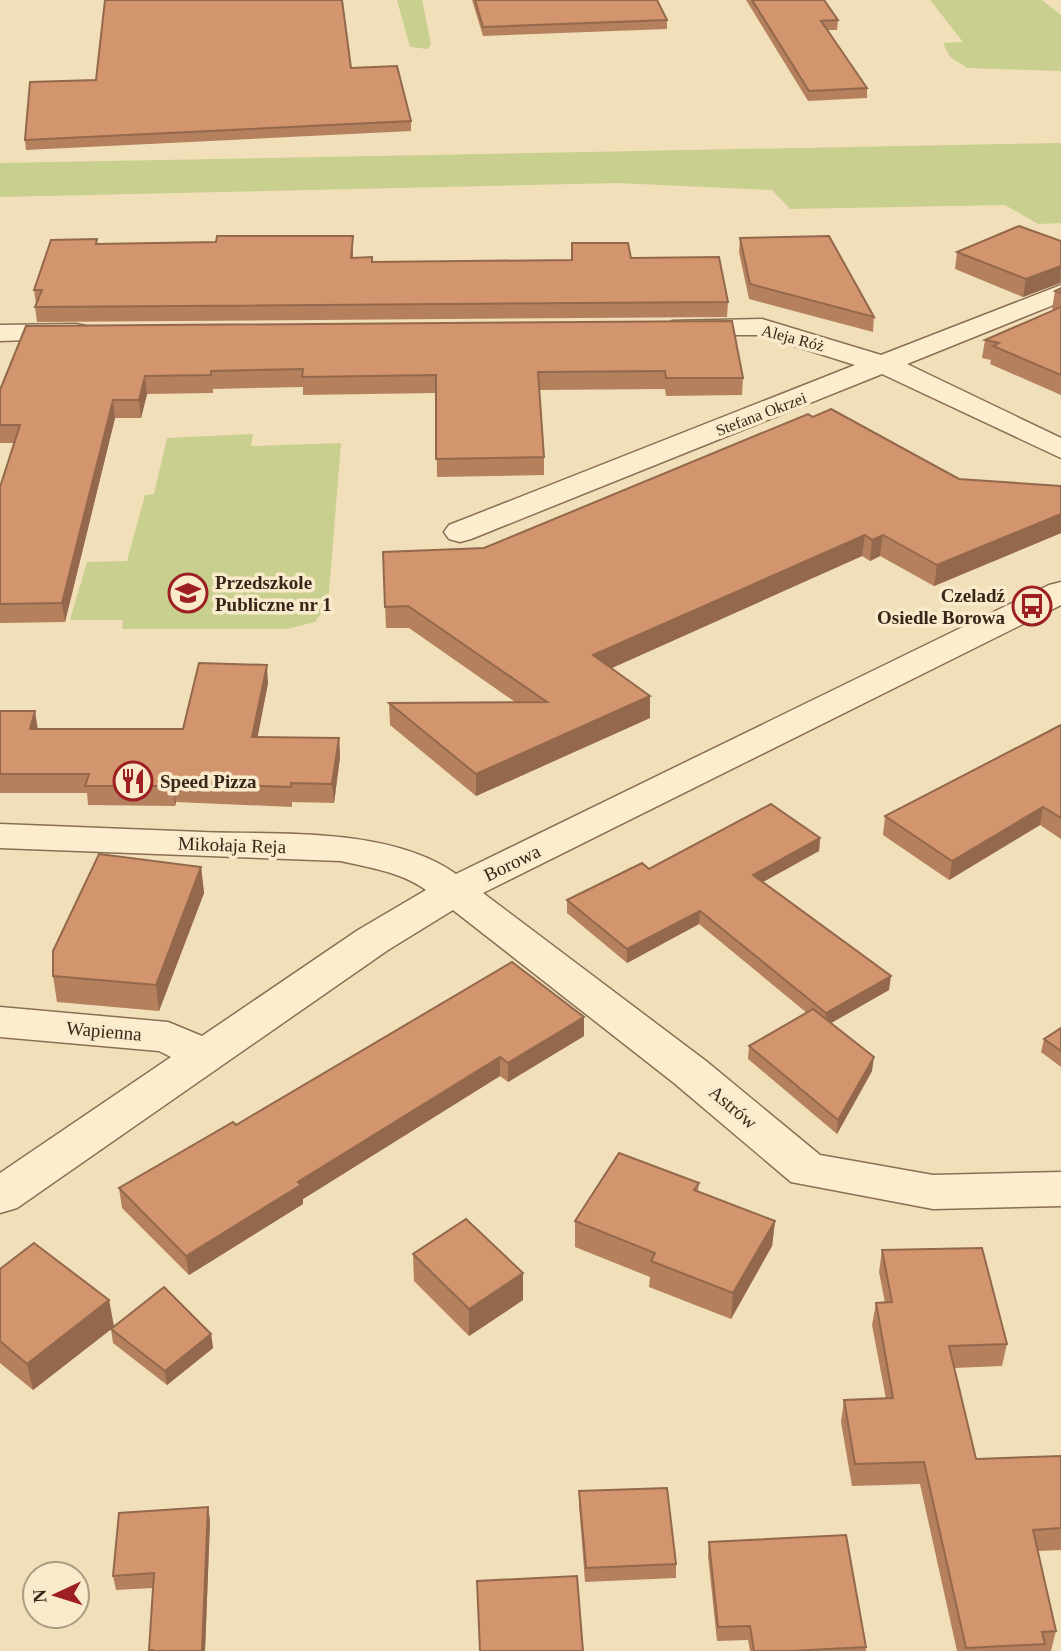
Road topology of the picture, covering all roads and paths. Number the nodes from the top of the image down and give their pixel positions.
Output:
1 (1061, 293) edge
2 (651, 328) edge
3 (97, 332) edge
4 (0, 333) edge
5 (886, 365) junction
6 (1061, 449) edge
7 (460, 531) dead end
8 (1061, 592) edge
9 (0, 836) edge
10 (454, 891) junction
11 (0, 1022) edge
12 (203, 1056) junction
13 (1061, 1189) edge
14 (0, 1196) edge

1 - 5 street, Stefana Okrzei
2 - 5 street, Aleja Róż
3 - 4 street
5 - 6 street, Aleja Róż
5 - 7 street, Stefana Okrzei
8 - 10 street, Borowa
9 - 10 street, Mikołaja Reja
10 - 12 street, Borowa
10 - 13 street, Astrów
11 - 12 street, Wapienna
12 - 14 street, Borowa

